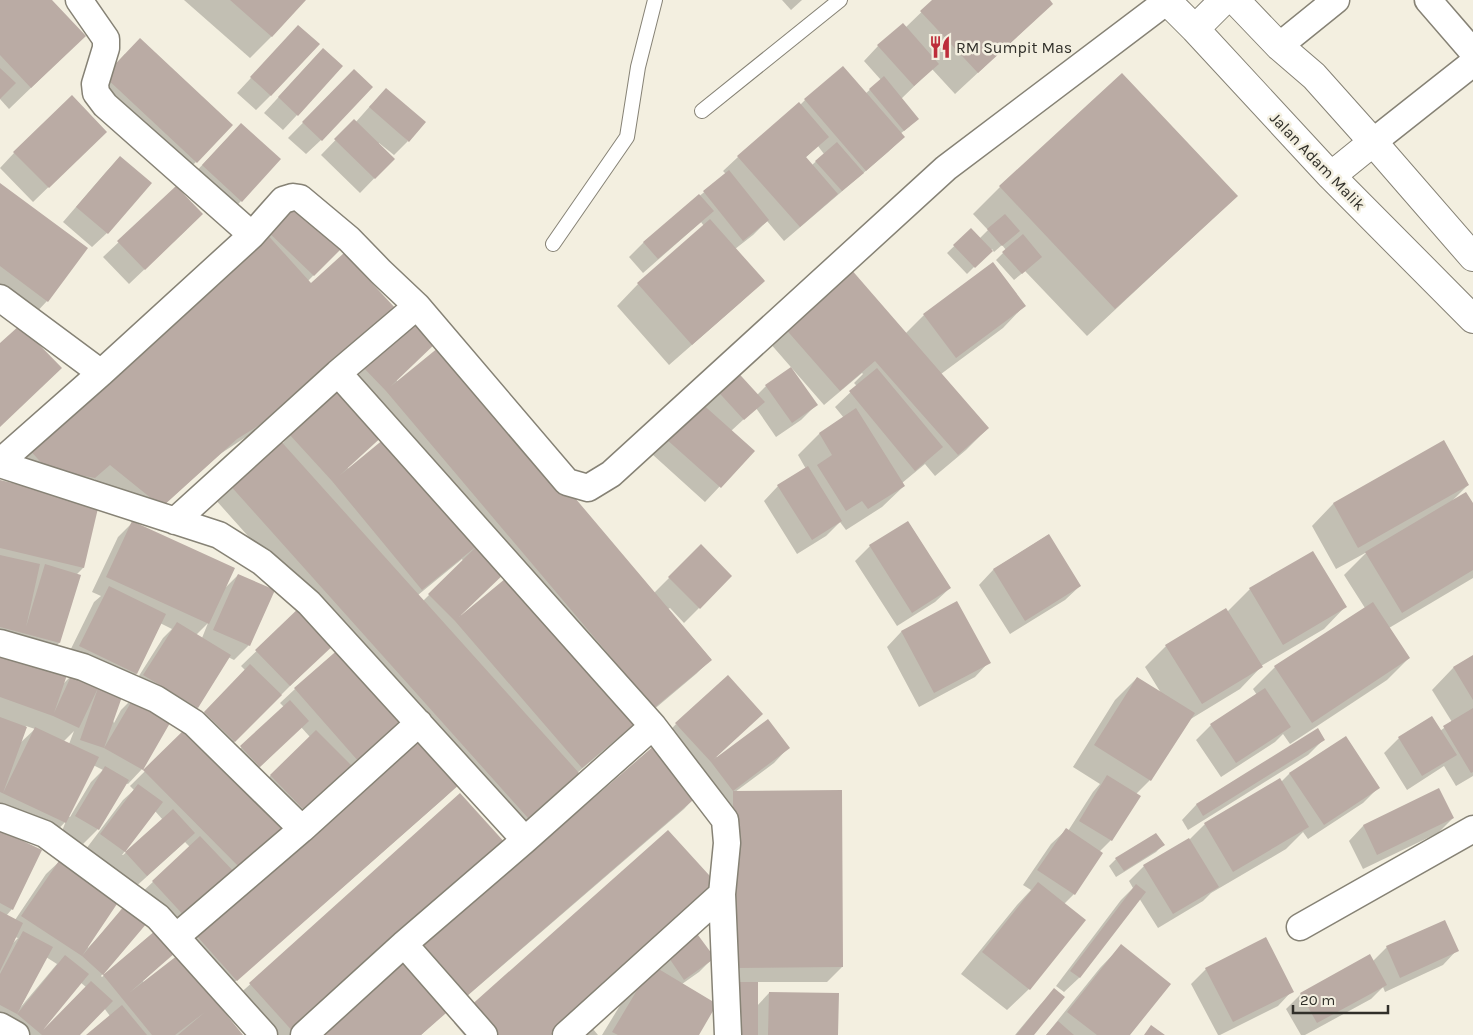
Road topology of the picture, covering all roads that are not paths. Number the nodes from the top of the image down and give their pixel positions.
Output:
1 (79, 0) edge
2 (655, 0) edge
3 (840, 0) edge
4 (1166, 0) edge
5 (1224, 0) edge
6 (1236, 0) edge
7 (1336, 0) edge
8 (1428, 0) edge
9 (1195, 30) junction
10 (1279, 46) junction
11 (1473, 52) edge
12 (1473, 63) edge
13 (702, 111) dead end
14 (1373, 142) junction
15 (1331, 176) junction
16 (252, 235) junction
17 (553, 244) dead end
18 (1473, 258) edge
19 (0, 298) edge
20 (417, 306) junction
21 (1473, 319) edge
22 (101, 373) junction
23 (338, 373) junction
24 (0, 463) edge
25 (175, 521) junction
26 (0, 642) edge
27 (420, 723) junction
28 (653, 726) junction
29 (0, 817) edge
30 (302, 829) junction
31 (1473, 829) edge
32 (525, 840) junction
33 (722, 894) junction
34 (1300, 927) dead end
35 (176, 937) junction
36 (404, 944) junction
37 (0, 1026) edge
38 (16, 1035) edge
39 (264, 1035) edge
40 (304, 1035) edge
41 (484, 1035) edge
42 (566, 1035) edge
43 (728, 1035) edge

1 - 16 street
2 - 17 lane
3 - 13 lane
4 - 9 main road, Jalan Adam Malik
4 - 20 street
5 - 9 main road
6 - 10 main road
7 - 10 street
8 - 11 street
9 - 15 main road, Jalan Adam Malik
10 - 14 main road
12 - 14 street
14 - 15 main road
14 - 18 main road
15 - 21 main road, Jalan Adam Malik
16 - 20 street
16 - 22 street
19 - 22 street
20 - 23 street
22 - 24 street
23 - 25 street
23 - 28 street
24 - 25 street
25 - 27 street
26 - 30 street
27 - 30 street
27 - 32 street
28 - 32 street
28 - 33 street
29 - 35 street
30 - 35 street
31 - 34 street
32 - 36 street
33 - 42 street
33 - 43 street
35 - 39 street
36 - 40 street
36 - 41 street
37 - 38 street

